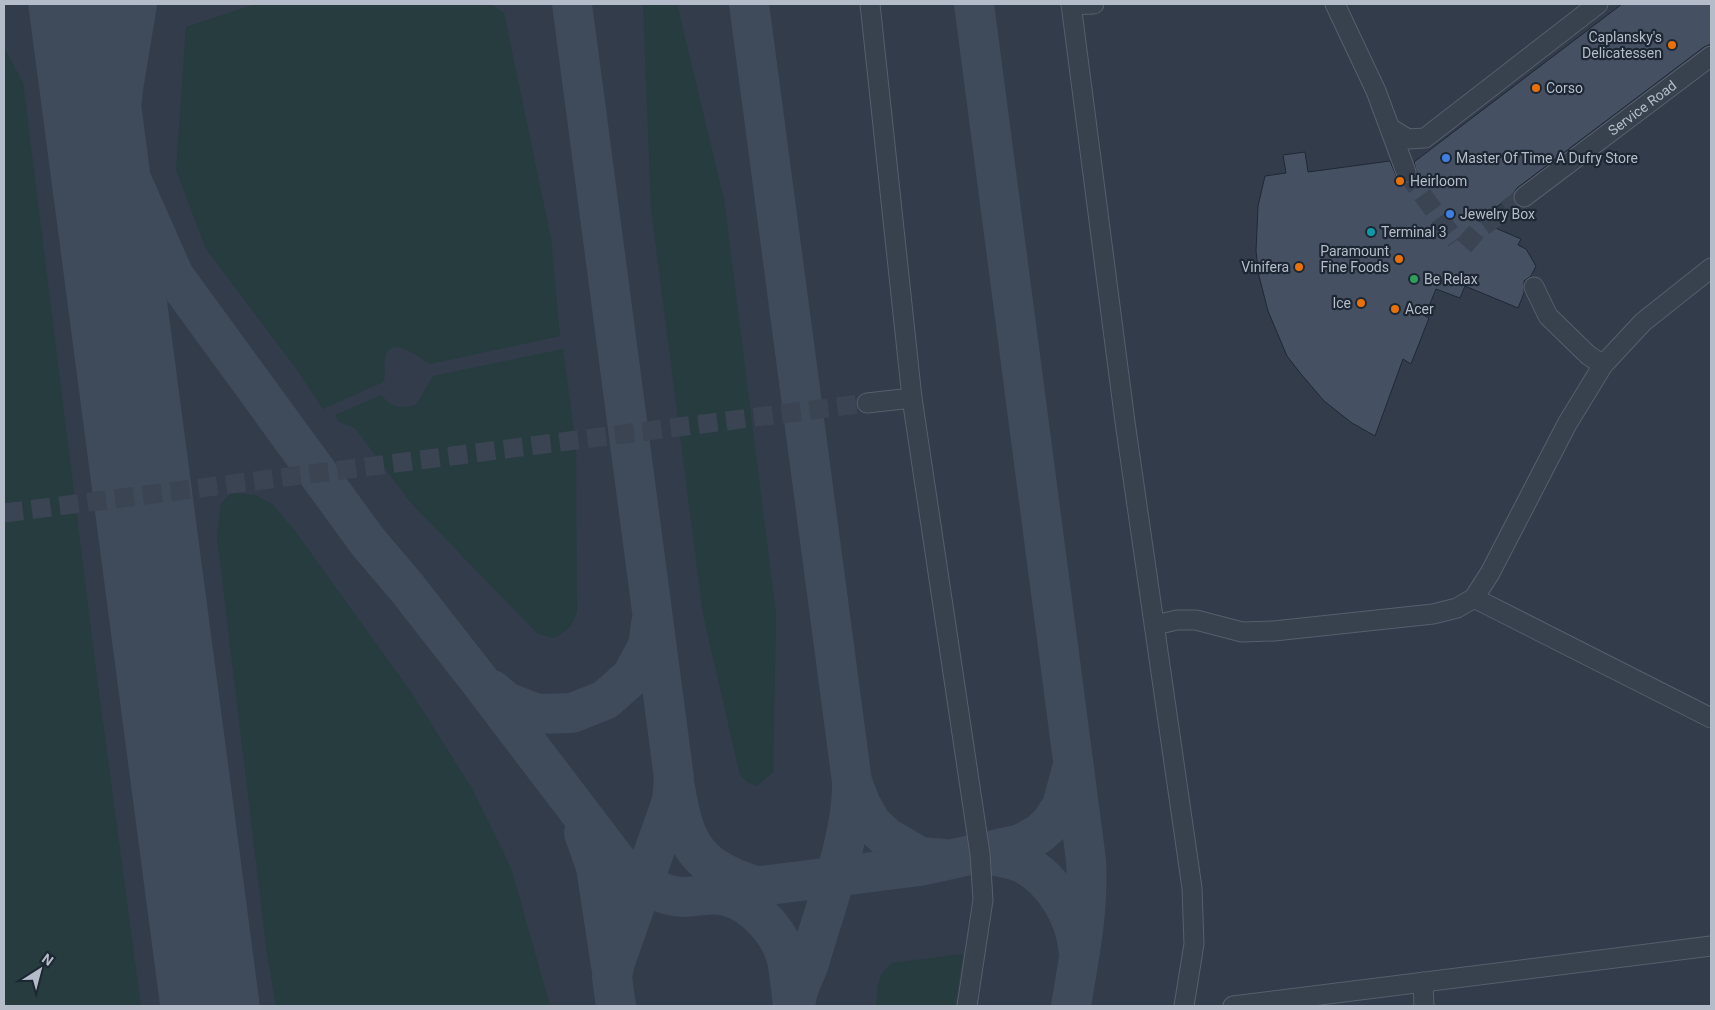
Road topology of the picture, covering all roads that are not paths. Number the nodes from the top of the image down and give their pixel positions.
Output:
1 (870, 4) edge
2 (1071, 4) edge
3 (1094, 4) edge
4 (1335, 4) edge
5 (1598, 4) edge
6 (1708, 63) edge
7 (1390, 128) junction
8 (1406, 172) tunnel mouth
9 (1524, 197) tunnel mouth
10 (1711, 268) edge
11 (1534, 287) dead end
12 (1603, 365) junction
13 (912, 398) junction
14 (867, 403) tunnel mouth
15 (1474, 598) junction
16 (1155, 625) junction
17 (1711, 718) edge
18 (1711, 946) edge
19 (1423, 982) junction
20 (967, 1006) edge
21 (1184, 1006) edge
22 (1233, 1006) edge
23 (1424, 1006) edge

1 - 13 street
2 - 3 street
2 - 16 street
4 - 7 street
5 - 7 street
6 - 9 street, Service Road
7 - 8 street
10 - 12 street
11 - 12 street
12 - 15 street
13 - 14 street
13 - 20 street
15 - 16 street
15 - 17 street
16 - 21 street
18 - 19 street
19 - 22 street
19 - 23 street

